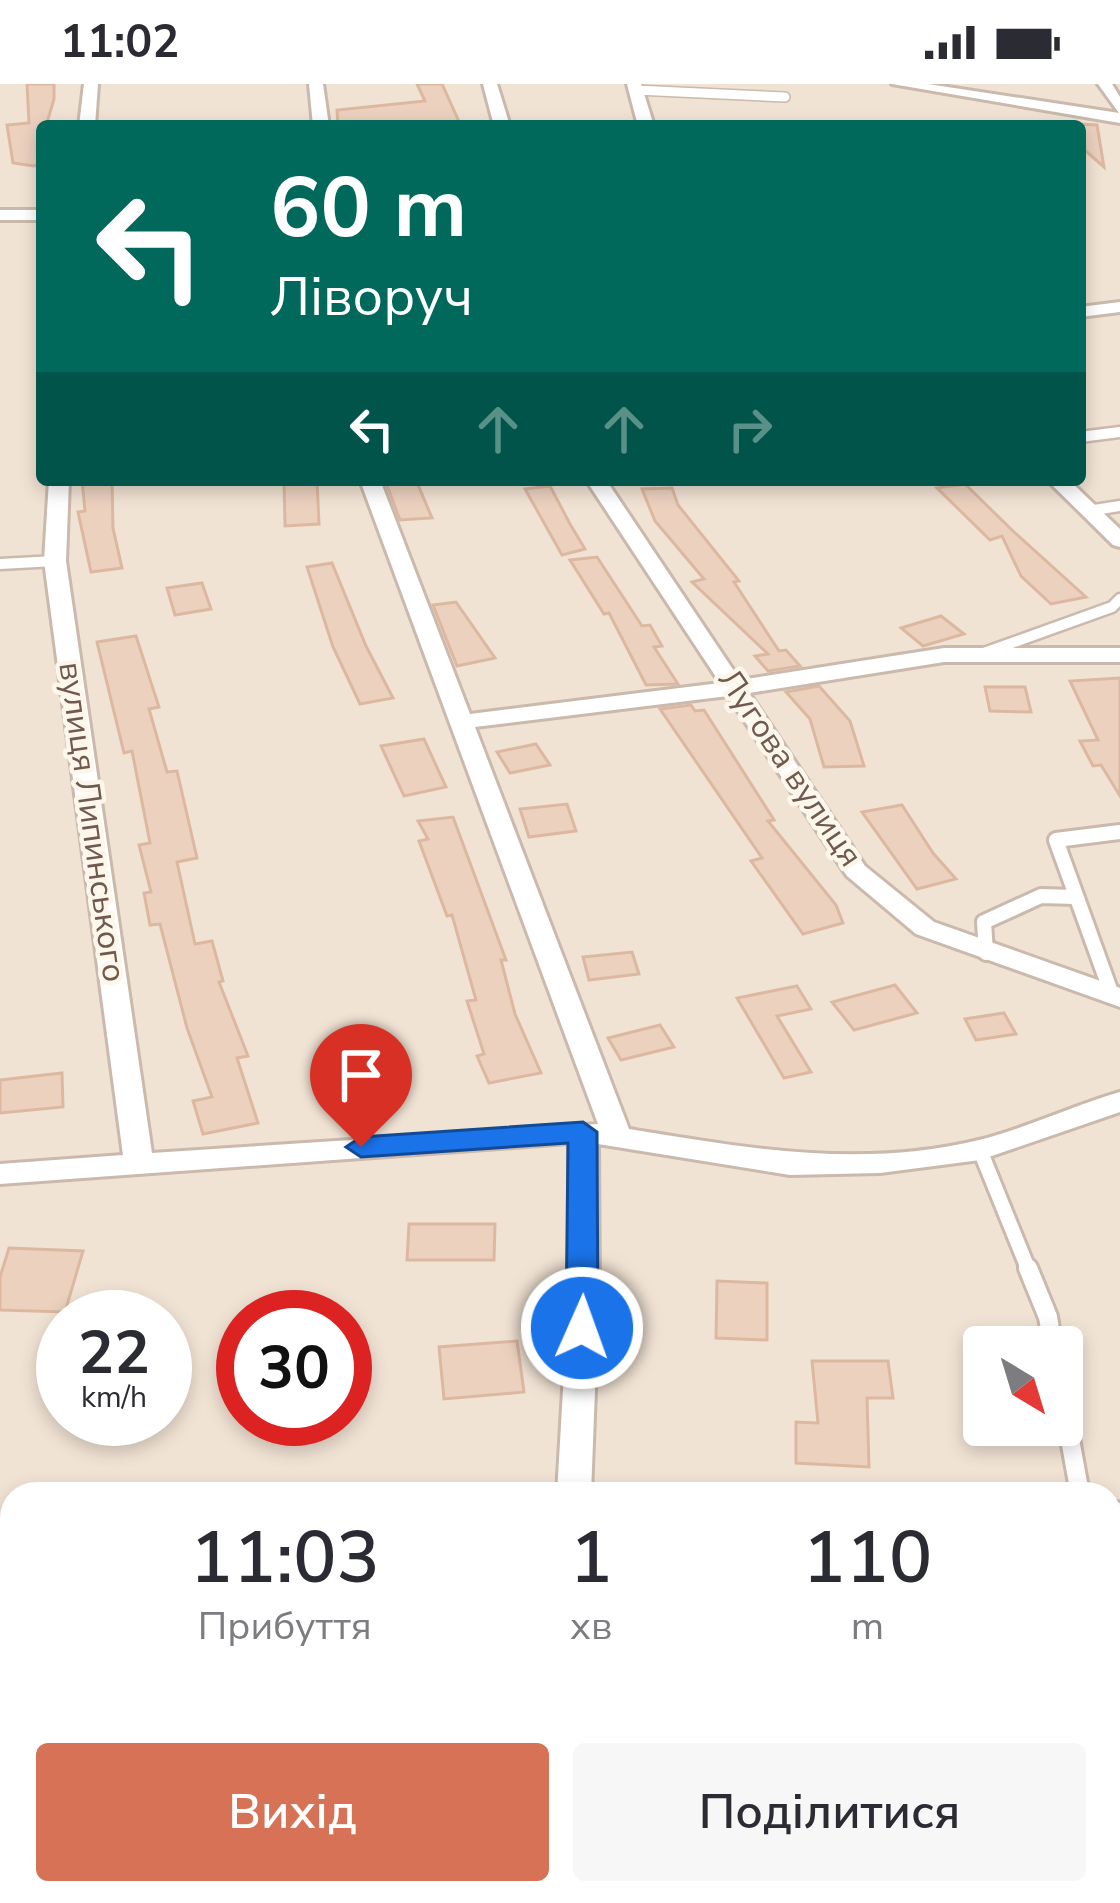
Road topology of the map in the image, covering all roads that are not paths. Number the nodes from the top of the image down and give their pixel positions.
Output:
1 (92, 84) edge
2 (316, 84) edge
3 (490, 84) edge
4 (899, 84) edge
5 (1105, 84) edge
6 (635, 87) edge
7 (784, 98) dead end
8 (1120, 109) edge
9 (88, 120) edge
10 (320, 120) edge
11 (500, 120) edge
12 (644, 120) edge
13 (36, 214) edge
14 (0, 215) edge
15 (1120, 307) edge
16 (1086, 311) edge
17 (1120, 432) edge
18 (1086, 436) edge
19 (59, 486) edge
20 (372, 486) edge
21 (600, 486) edge
22 (1063, 486) edge
23 (1120, 506) edge
24 (1088, 511) junction
25 (1120, 542) edge
26 (55, 561) junction
27 (0, 565) edge
28 (1120, 599) edge
29 (978, 655) junction
30 (1120, 656) edge
31 (734, 688) junction
32 (461, 722) junction
33 (1120, 832) edge
34 (1076, 897) junction
35 (986, 953) junction
36 (1116, 996) edge
37 (1120, 1102) edge
38 (583, 1132) junction
39 (616, 1134) junction
40 (980, 1150) junction
41 (140, 1162) junction
42 (0, 1174) edge
43 (1050, 1326) edge
44 (1071, 1446) edge
45 (575, 1482) edge
46 (1078, 1482) edge

1 - 9 street
2 - 10 street
3 - 11 street
4 - 8 street
5 - 8 street
6 - 7 lane
6 - 12 street
13 - 14 street
15 - 16 street
17 - 18 lane
19 - 26 street, вулиця Липинського
20 - 32 street
21 - 31 street, Лугова вулиця
22 - 24 street
23 - 24 lane
24 - 25 street
26 - 27 lane
26 - 41 street, вулиця Липинського
28 - 29 lane
29 - 30 street
29 - 31 street
31 - 32 street
31 - 35 street, Лугова вулиця
32 - 39 street
33 - 34 lane
34 - 35 lane
34 - 36 lane
35 - 36 street, Лугова вулиця
37 - 40 street
38 - 39 street
38 - 41 street
38 - 45 street
39 - 40 street
40 - 43 lane
41 - 42 street
44 - 46 lane

